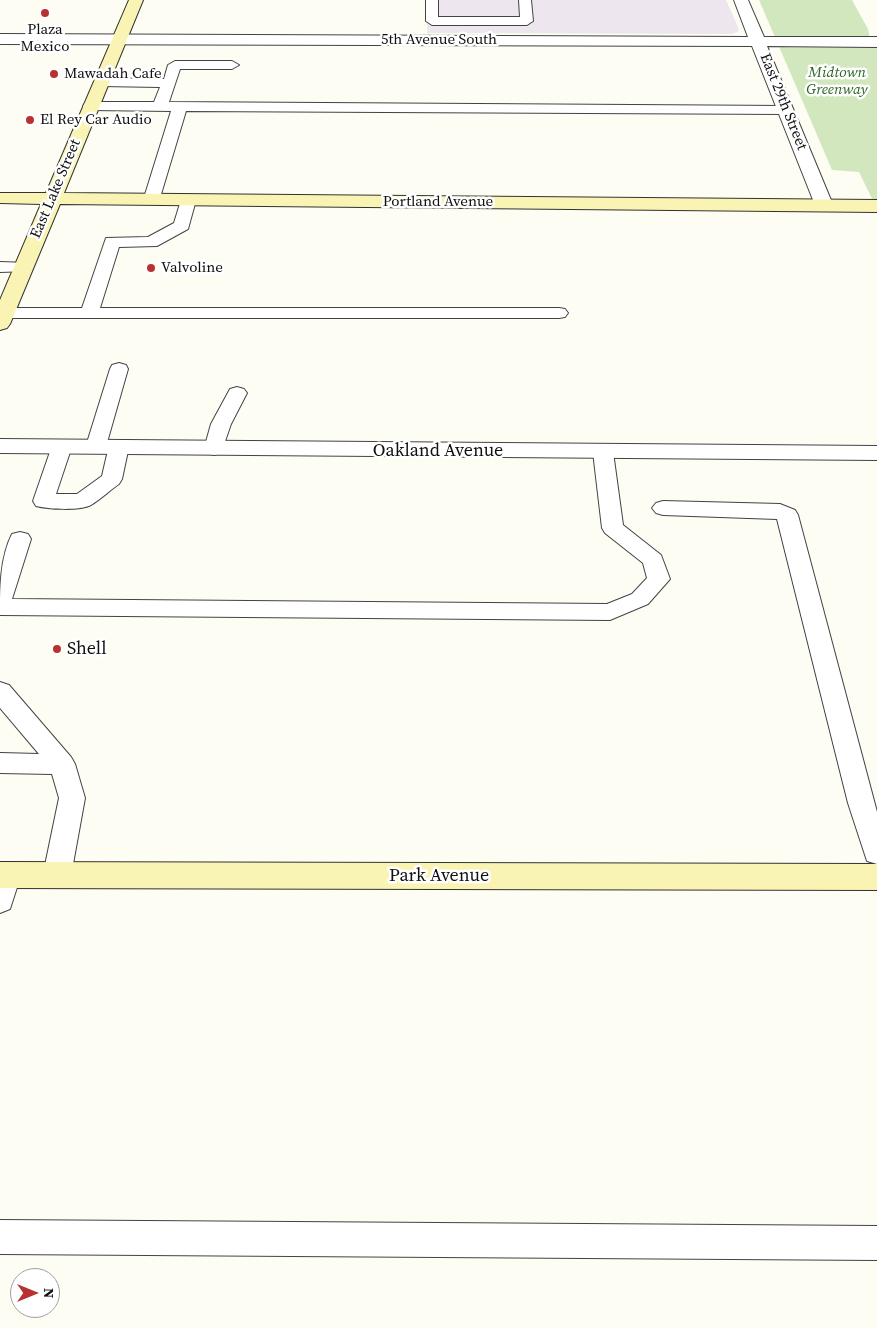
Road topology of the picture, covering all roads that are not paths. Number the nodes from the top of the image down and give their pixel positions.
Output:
1 (136, 0) edge
2 (432, 0) edge
3 (525, 0) edge
4 (741, 0) edge
5 (0, 39) edge
6 (120, 39) junction
7 (758, 41) junction
8 (877, 42) edge
9 (232, 65) dead end
10 (101, 82) junction
11 (169, 83) junction
12 (90, 106) junction
13 (160, 106) junction
14 (180, 106) junction
15 (786, 110) junction
16 (0, 198) edge
17 (52, 198) junction
18 (188, 200) junction
19 (151, 201) junction
20 (824, 205) junction
21 (874, 206) edge
22 (0, 267) edge
23 (23, 267) junction
24 (91, 305) junction
25 (4, 312) edge
26 (559, 313) dead end
27 (119, 369) dead end
28 (238, 393) dead end
29 (0, 446) edge
30 (62, 446) junction
31 (96, 446) junction
32 (120, 446) junction
33 (214, 449) junction
34 (603, 452) junction
35 (877, 453) edge
36 (663, 508) dead end
37 (20, 540) dead end
38 (0, 602) edge
39 (0, 607) edge
40 (0, 691) edge
41 (0, 763) edge
42 (62, 764) junction
43 (877, 853) edge
44 (57, 874) junction
45 (877, 877) edge
46 (2, 883) edge
47 (0, 1237) edge
48 (877, 1243) edge

1 - 6 street, East Lake Street
2 - 3 lane
4 - 7 street, East 29th Street
5 - 6 street, 5th Avenue South
6 - 7 street, 5th Avenue South
6 - 10 street, East Lake Street
7 - 8 street, 5th Avenue South
7 - 15 street, East 29th Street
9 - 11 lane
10 - 11 lane
10 - 12 street, East Lake Street
11 - 13 lane
12 - 13 lane
12 - 17 street, East Lake Street
13 - 14 lane
14 - 15 lane
14 - 19 lane
15 - 20 street, East 29th Street
16 - 17 street, Portland Avenue
17 - 19 street, Portland Avenue
17 - 23 street, East Lake Street
18 - 19 street, Portland Avenue
18 - 20 street, Portland Avenue
18 - 24 lane
20 - 21 street, Portland Avenue
22 - 23 lane
23 - 25 street, East Lake Street
24 - 25 lane
24 - 26 lane
27 - 31 lane
28 - 33 lane
29 - 30 street, Oakland Avenue
30 - 31 street, Oakland Avenue
30 - 32 lane
31 - 32 street, Oakland Avenue
32 - 33 street, Oakland Avenue
33 - 34 street, Oakland Avenue
34 - 35 street, Oakland Avenue
34 - 39 lane
36 - 43 lane
37 - 38 lane
40 - 42 lane
41 - 42 lane
42 - 44 lane
44 - 45 street, Park Avenue
44 - 46 street, Park Avenue
47 - 48 lane

